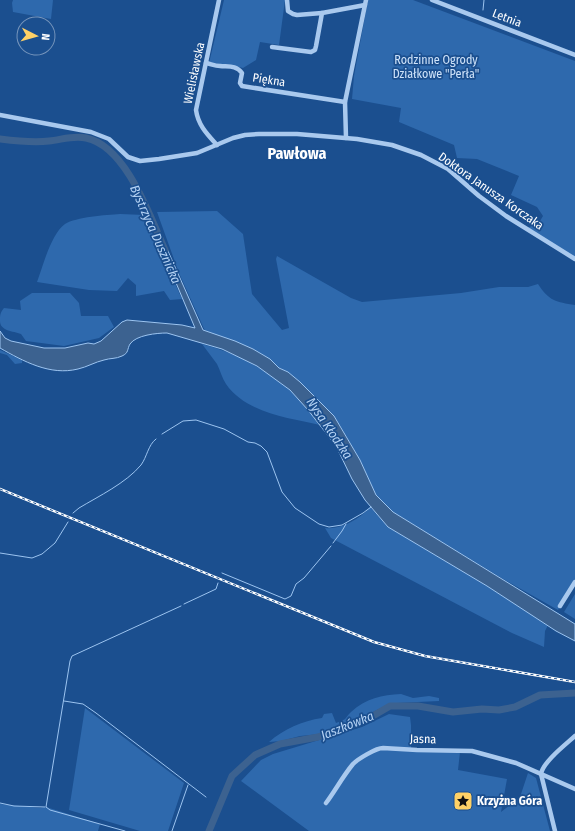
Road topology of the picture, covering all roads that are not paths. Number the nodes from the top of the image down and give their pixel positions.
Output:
1 (219, 0) edge
2 (287, 0) edge
3 (432, 0) edge
4 (365, 3) edge
5 (322, 13) junction
6 (272, 47) dead end
7 (575, 55) edge
8 (206, 63) junction
9 (345, 102) junction
10 (0, 115) edge
11 (346, 138) junction
12 (217, 145) junction
13 (575, 259) edge
14 (575, 582) edge
15 (560, 606) dead end
16 (575, 736) edge
17 (541, 774) junction
18 (575, 789) edge
19 (326, 803) dead end
20 (555, 831) edge

1 - 8 street, Wielisławska
2 - 5 street
3 - 7 street, Letnia
4 - 5 street
4 - 9 street
5 - 6 street
8 - 9 street, Piękna
8 - 12 street, Wielisławska
9 - 11 street
10 - 12 street, Doktora Janusza Korczaka
11 - 12 street, Doktora Janusza Korczaka
11 - 13 street, Doktora Janusza Korczaka
14 - 15 street
16 - 17 street
17 - 18 street, Jasna
17 - 19 street, Jasna
17 - 20 street

